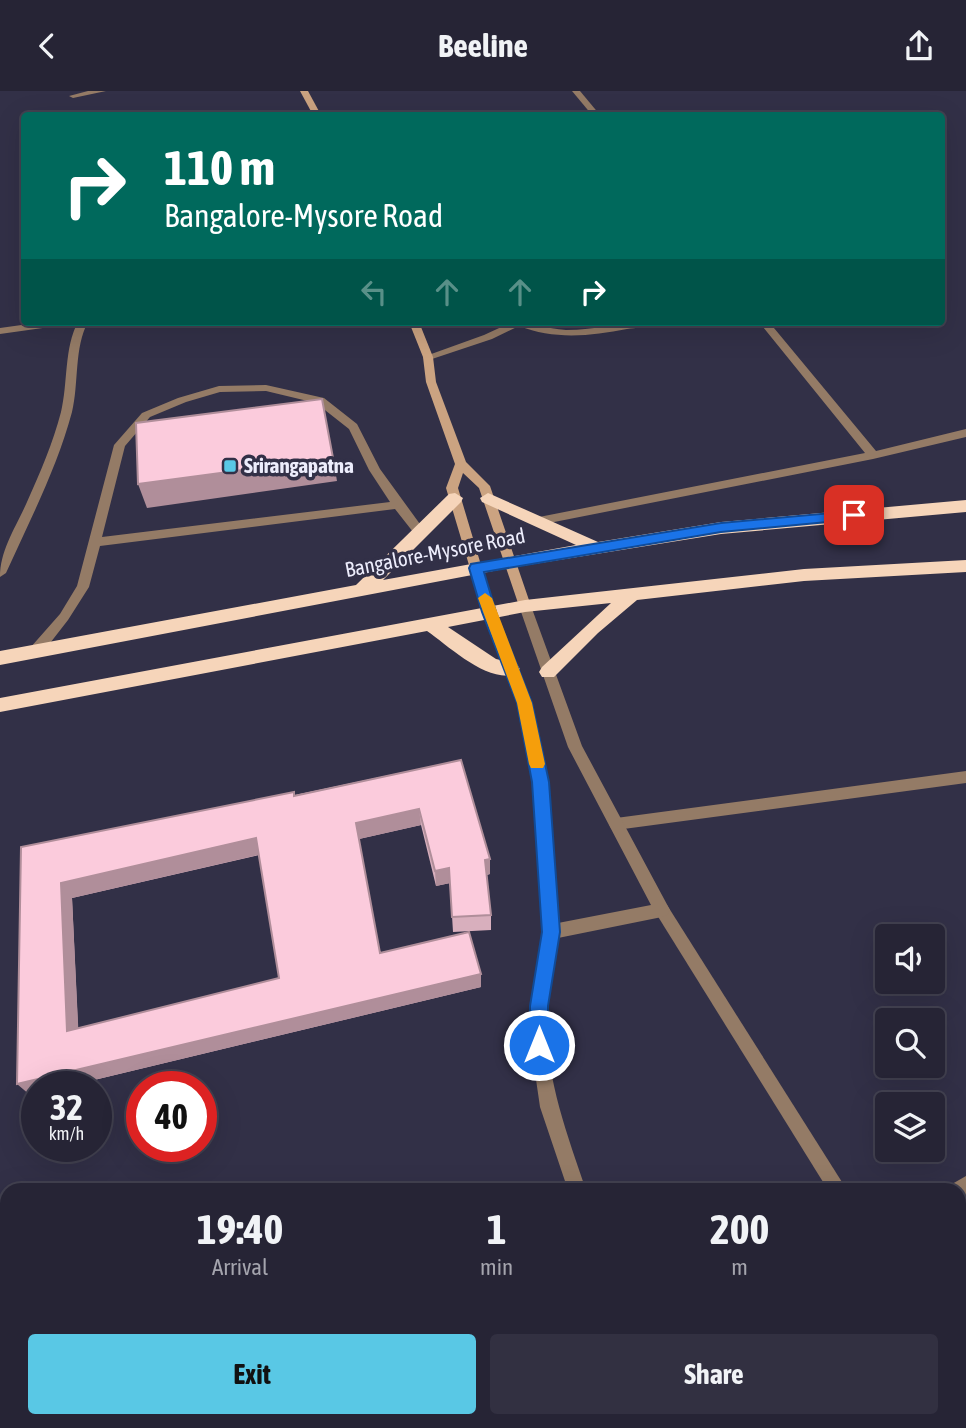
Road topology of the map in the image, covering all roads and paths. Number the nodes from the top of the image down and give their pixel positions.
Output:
1 (102, 91) edge
2 (304, 91) edge
3 (576, 91) edge
4 (73, 96) dead end
5 (315, 112) edge
6 (594, 112) edge
7 (36, 326) edge
8 (80, 326) edge
9 (416, 326) edge
10 (511, 326) edge
11 (526, 326) edge
12 (622, 326) edge
13 (767, 326) edge
14 (0, 331) edge
15 (428, 357) junction
16 (966, 433) edge
17 (873, 455) junction
18 (461, 464) junction
19 (455, 498) junction
20 (488, 498) junction
21 (398, 505) junction
22 (966, 506) edge
23 (539, 521) junction
24 (421, 534) junction
25 (95, 542) junction
26 (597, 548) junction
27 (509, 562) junction
28 (966, 566) edge
29 (476, 568) junction
30 (0, 573) edge
31 (361, 590) junction
32 (633, 594) junction
33 (525, 606) junction
34 (489, 612) junction
35 (428, 623) junction
36 (35, 652) junction
37 (0, 658) edge
38 (512, 669) junction
39 (548, 672) junction
40 (0, 705) edge
41 (966, 778) edge
42 (616, 824) junction
43 (662, 910) junction
44 (551, 932) junction
45 (576, 1183) edge
46 (834, 1183) edge

1 - 4 street
2 - 5 main road
3 - 6 street
7 - 14 street
8 - 30 street
9 - 15 main road
10 - 15 street
11 - 12 street
13 - 17 street
15 - 18 main road
16 - 17 street
17 - 23 street
18 - 19 main road
18 - 20 main road
19 - 24 highway
19 - 29 main road
20 - 23 highway
20 - 27 main road
21 - 24 street
21 - 25 street
21 - 25 street
22 - 26 highway, Bangalore-Mysore Road
23 - 26 highway
24 - 31 highway
25 - 36 street
26 - 27 highway, Bangalore-Mysore Road
27 - 29 highway, Bangalore-Mysore Road
27 - 33 main road
28 - 32 highway
29 - 31 highway, Bangalore-Mysore Road
29 - 34 main road
31 - 36 highway, Bangalore-Mysore Road
32 - 33 highway
32 - 39 highway
33 - 34 highway
33 - 39 street
34 - 35 highway
34 - 38 street
35 - 38 highway
35 - 40 highway
36 - 37 highway, Bangalore-Mysore Road
38 - 44 street
39 - 42 street
41 - 42 street
42 - 43 street
43 - 44 street
43 - 46 street
44 - 45 street

